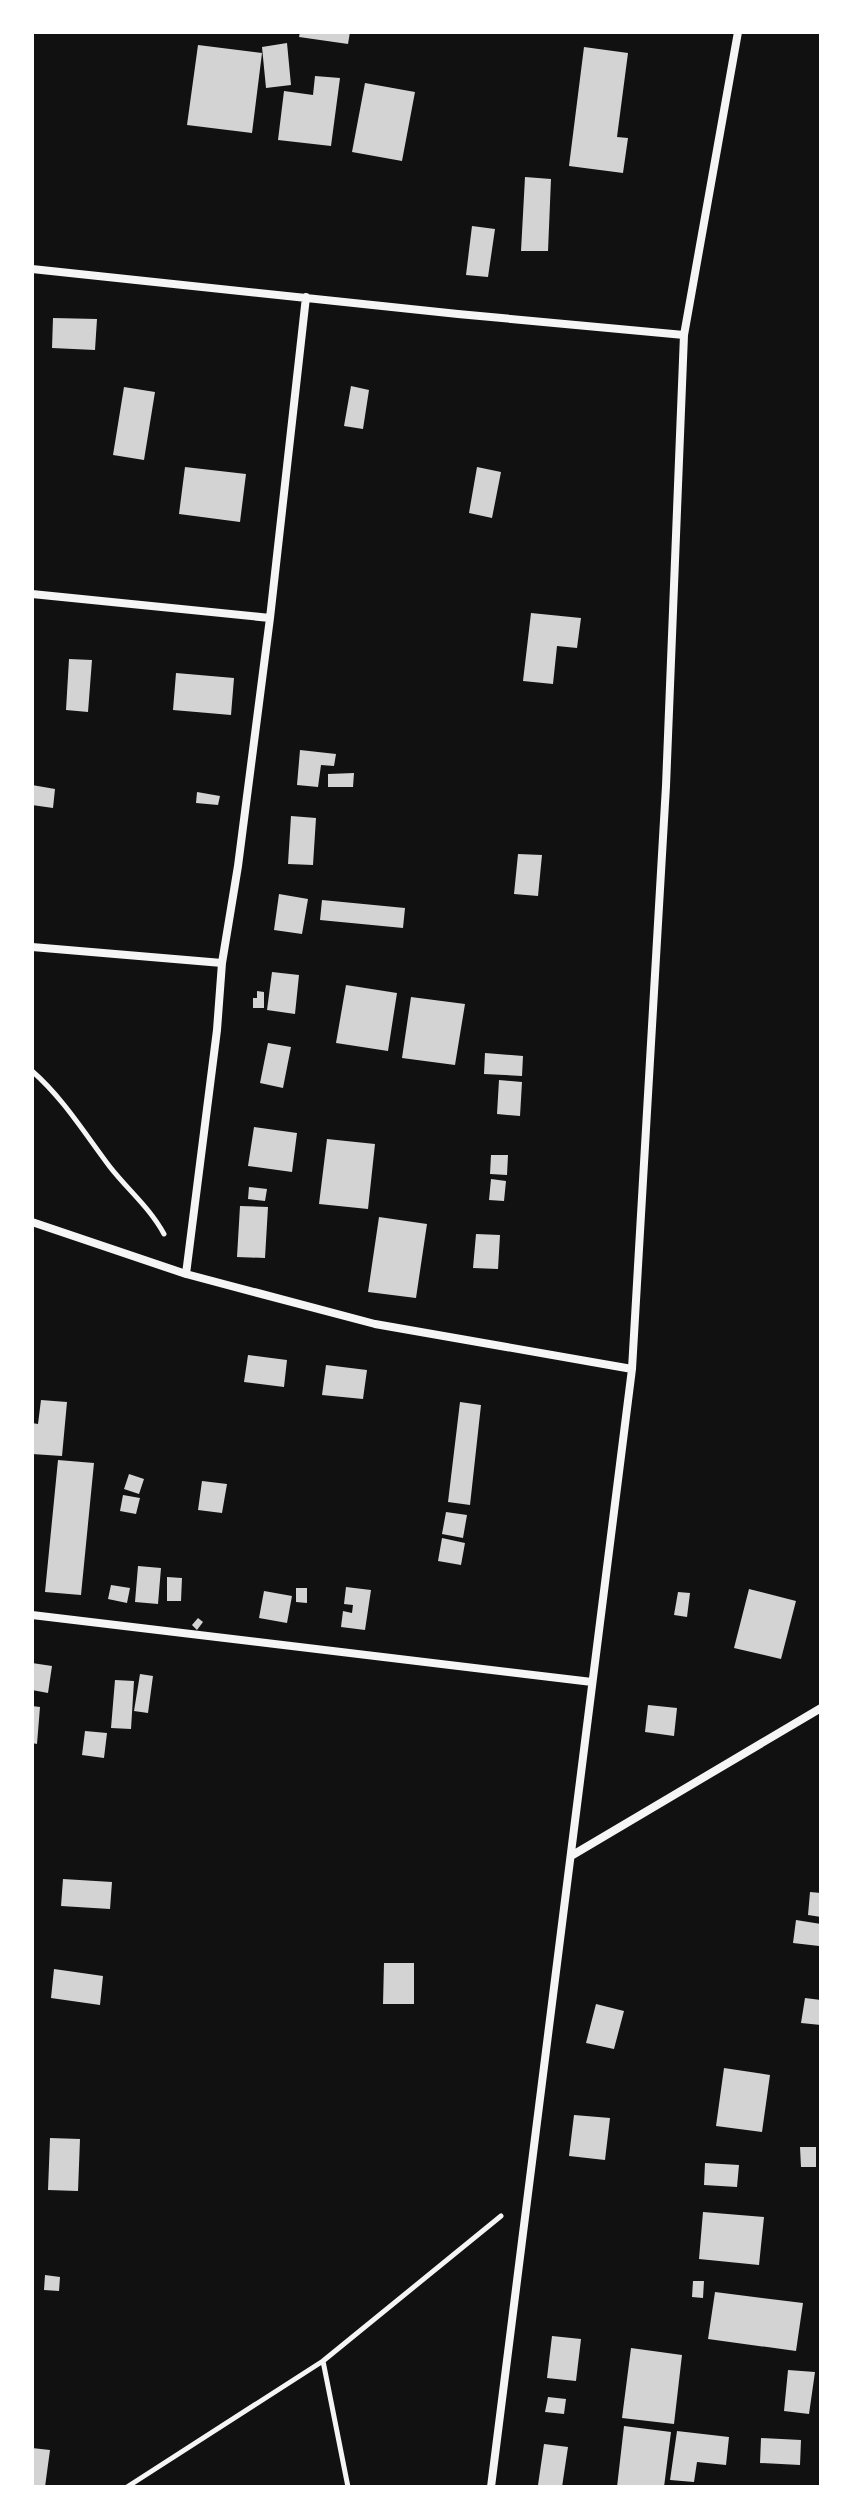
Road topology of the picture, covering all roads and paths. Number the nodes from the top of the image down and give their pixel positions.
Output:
1 (738, 32) edge
2 (32, 269) edge
3 (306, 297) junction
4 (684, 335) junction
5 (32, 594) edge
6 (270, 618) junction
7 (32, 947) edge
8 (222, 963) junction
9 (32, 1071) edge
10 (32, 1222) edge
11 (186, 1274) junction
12 (632, 1369) junction
13 (32, 1615) edge
14 (592, 1682) junction
15 (821, 1708) edge
16 (571, 1856) junction
17 (526, 2196) junction
18 (323, 2361) junction
19 (127, 2487) edge
20 (348, 2487) edge
21 (491, 2487) edge

1 - 4 street
2 - 3 street
3 - 4 street
3 - 6 street
4 - 12 street
5 - 6 street
6 - 8 street
7 - 8 street
8 - 11 street
9 - 11 path
10 - 11 street
11 - 12 street
12 - 14 street
13 - 14 street
14 - 16 street
15 - 16 street
16 - 17 street
17 - 18 path
17 - 21 street
18 - 19 path
18 - 20 path

